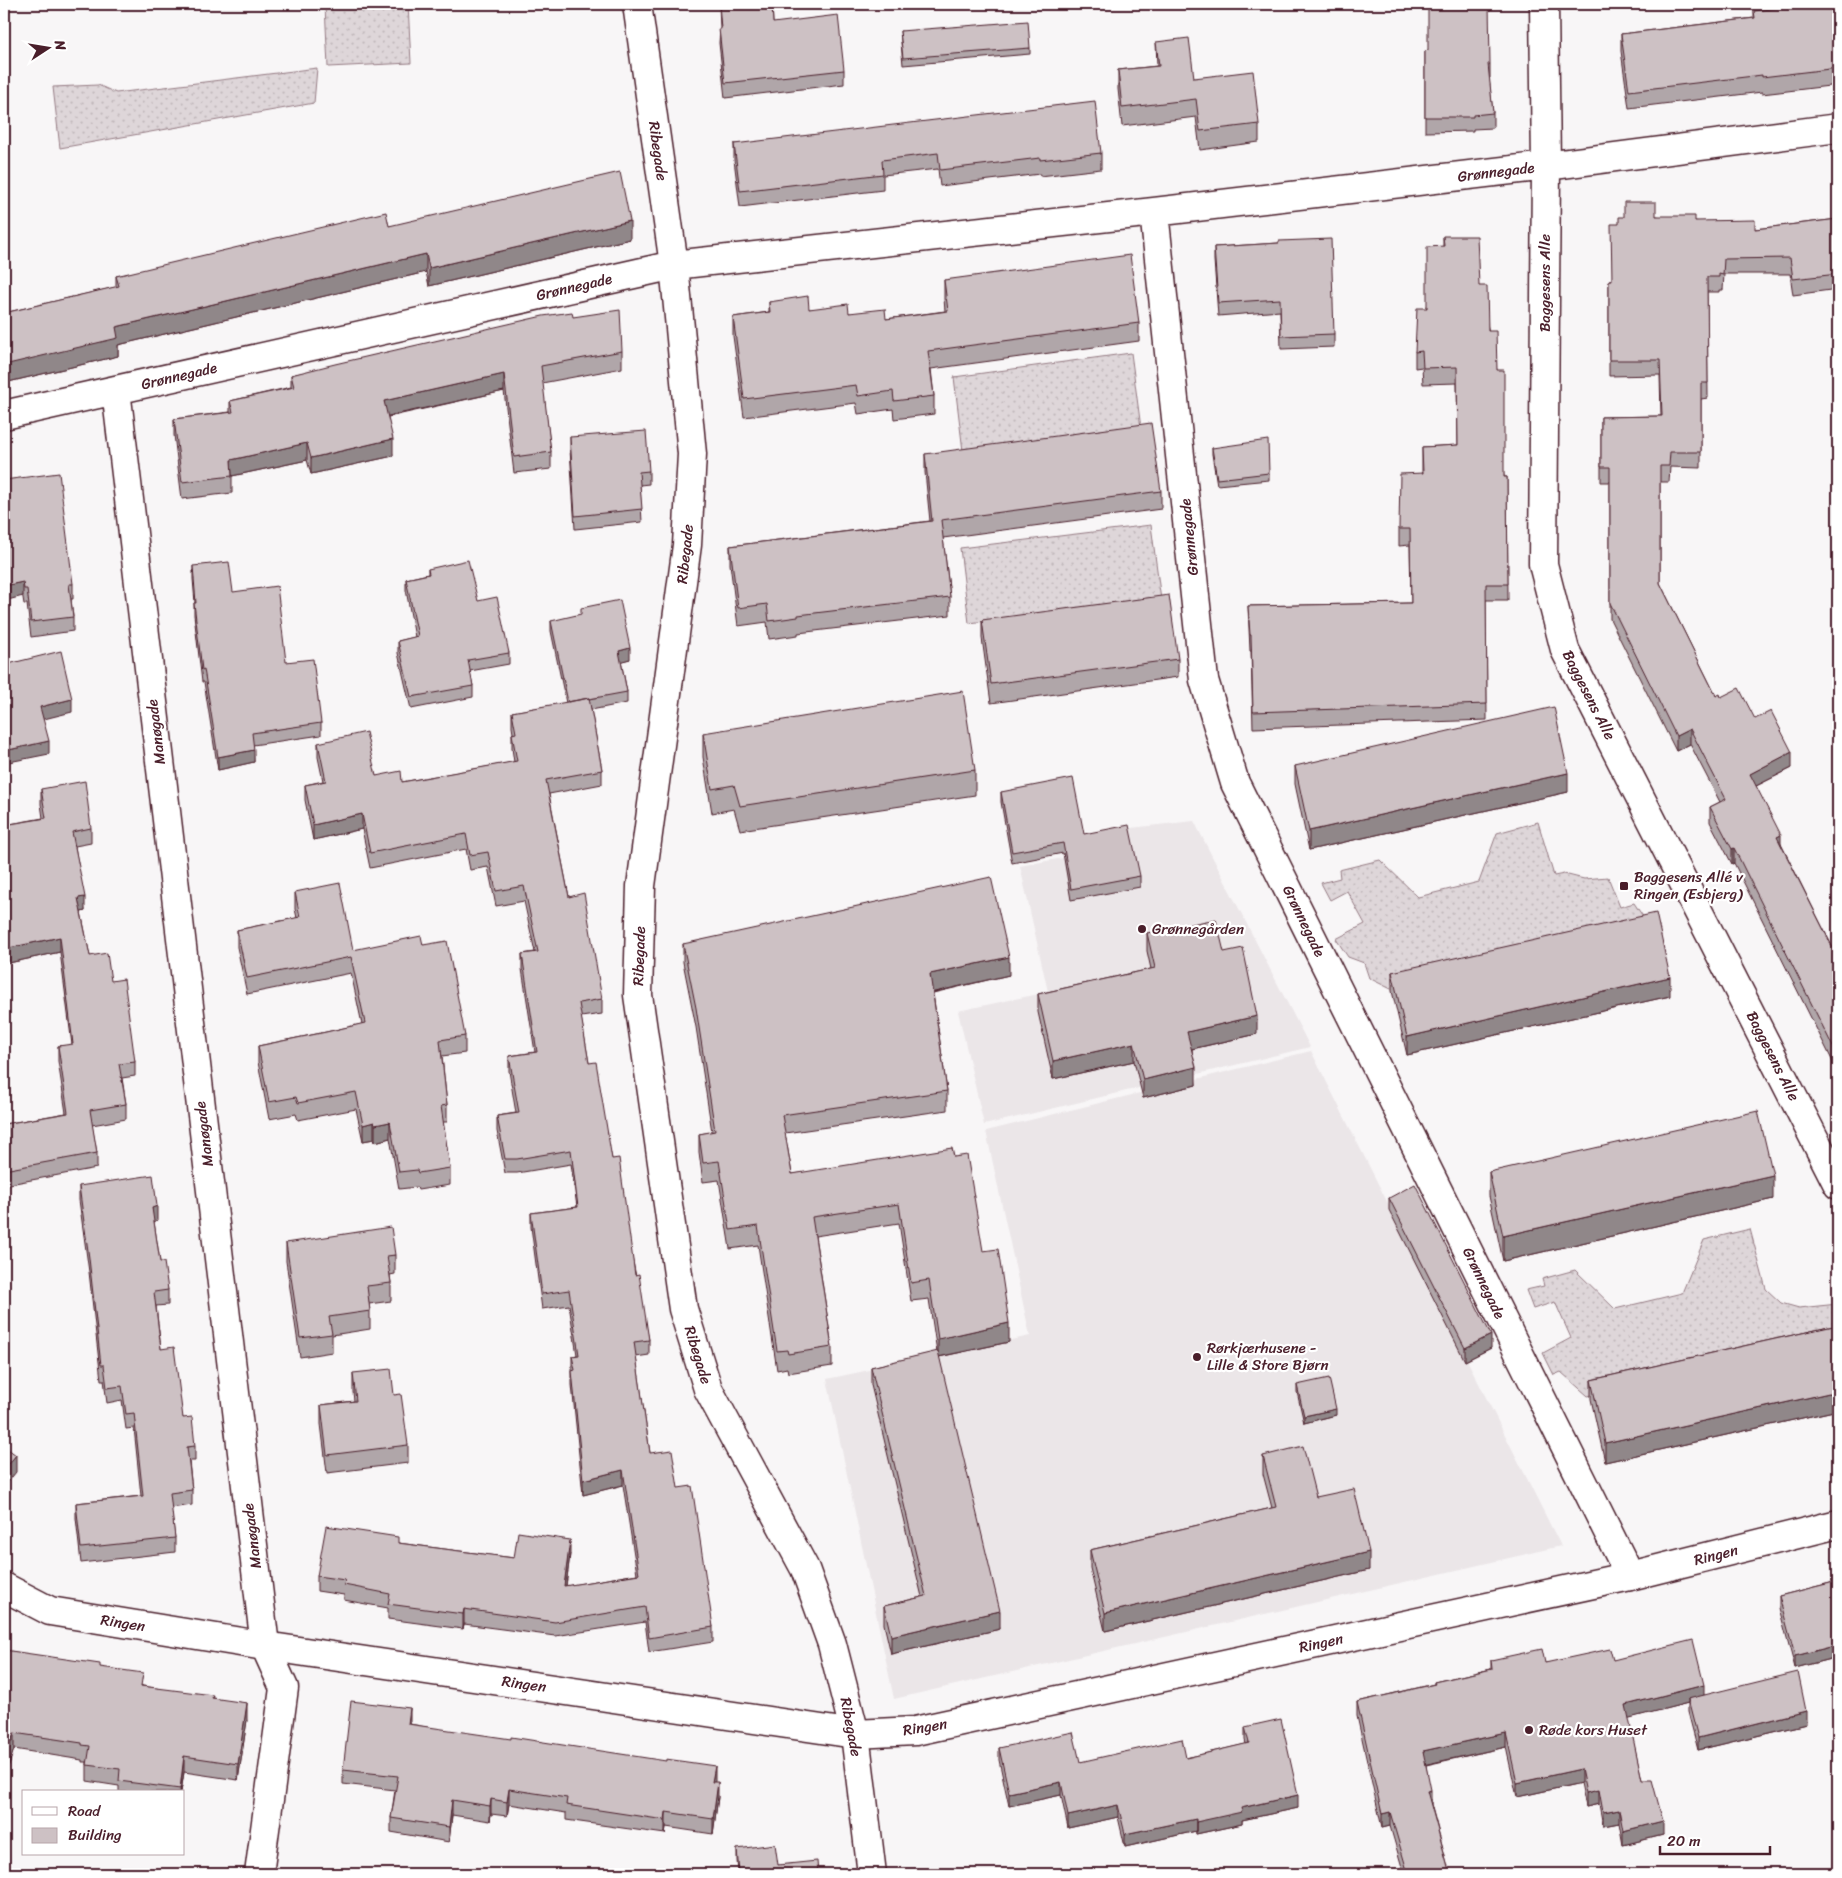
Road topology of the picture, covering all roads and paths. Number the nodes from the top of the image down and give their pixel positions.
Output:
1 (637, 4) edge
2 (1544, 4) edge
3 (1838, 128) edge
4 (1546, 166) junction
5 (1154, 212) junction
6 (674, 265) junction
7 (116, 390) junction
8 (4, 415) edge
9 (1838, 1184) edge
10 (1838, 1524) edge
11 (1630, 1576) junction
12 (4, 1588) edge
13 (265, 1646) junction
14 (854, 1734) junction
15 (259, 1874) edge
16 (872, 1874) edge

1 - 6 street, Ribegade
2 - 4 street, Baggesens Alle
3 - 4 street, Grønnegade
4 - 5 street, Grønnegade
4 - 9 street, Baggesens Alle
5 - 6 street, Grønnegade
5 - 11 street, Grønnegade
6 - 7 street, Grønnegade
6 - 14 street, Ribegade
7 - 8 street, Grønnegade
7 - 13 street, Manøgade
10 - 11 street, Ringen
11 - 14 street, Ringen
12 - 13 street, Ringen
13 - 14 street, Ringen
13 - 15 street, Manøgade
14 - 16 street, Ribegade

